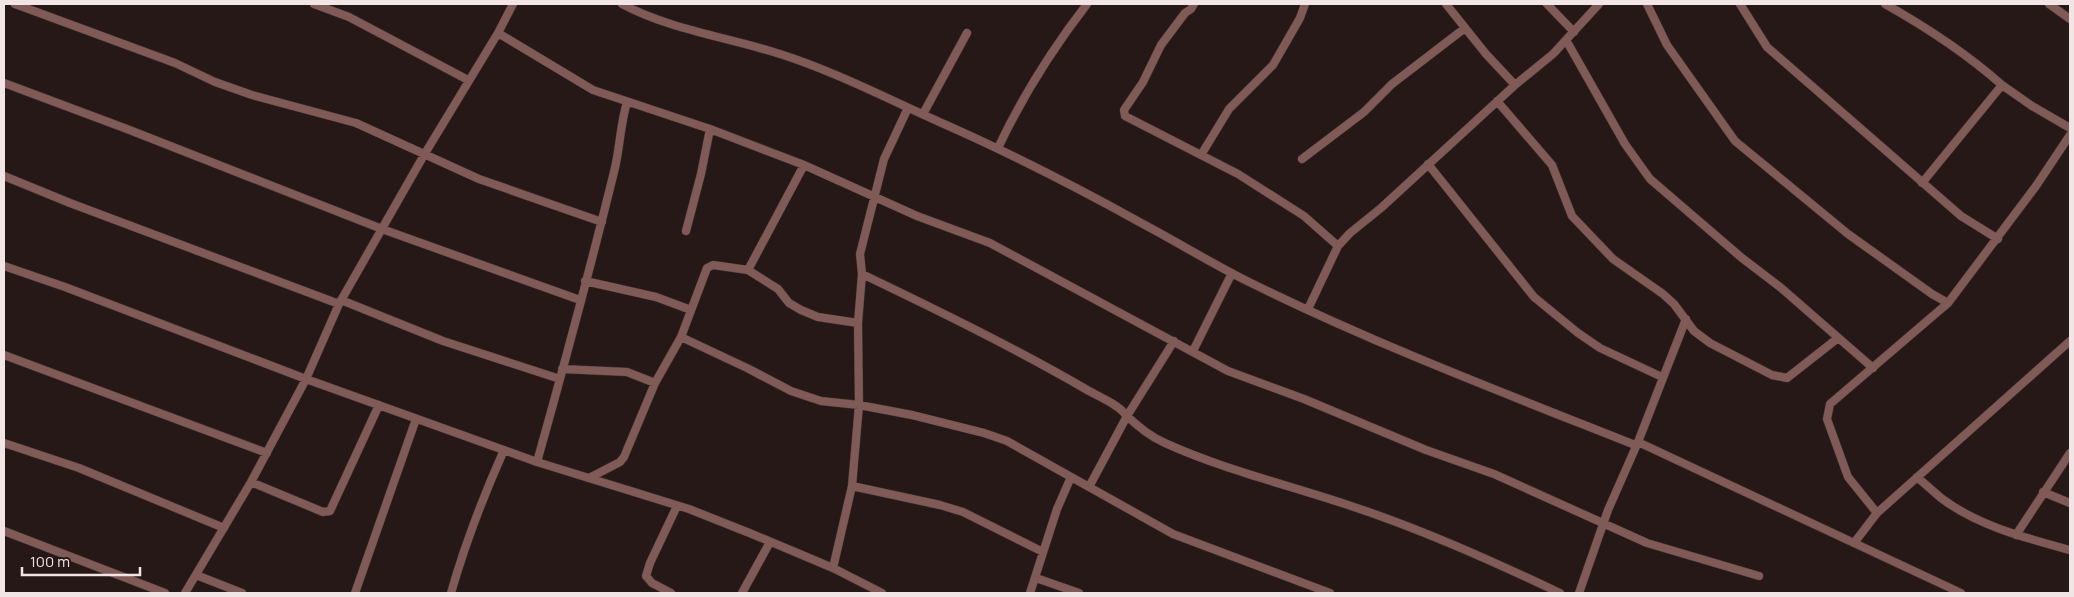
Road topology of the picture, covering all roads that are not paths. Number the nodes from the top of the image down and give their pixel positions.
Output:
1 (15, 4) edge
2 (314, 4) edge
3 (513, 4) edge
4 (622, 4) edge
5 (1087, 4) edge
6 (1194, 4) edge
7 (1305, 4) edge
8 (1446, 4) edge
9 (1547, 4) edge
10 (1599, 4) edge
11 (1647, 4) edge
12 (1740, 4) edge
13 (1885, 4) edge
14 (2049, 4) edge
15 (2070, 19) edge
16 (1465, 28) junction
17 (1574, 32) junction
18 (498, 33) junction
19 (967, 33) dead end
20 (1566, 40) junction
21 (468, 80) junction
22 (4, 83) edge
23 (1515, 84) junction
24 (2002, 85) junction
25 (1497, 101) junction
26 (627, 102) junction
27 (908, 108) junction
28 (923, 114) junction
29 (2070, 128) edge
30 (710, 129) junction
31 (2070, 135) edge
32 (998, 148) junction
33 (424, 155) junction
34 (1201, 155) junction
35 (1302, 159) dead end
36 (1428, 164) junction
37 (804, 165) junction
38 (4, 176) edge
39 (1922, 183) junction
40 (874, 198) junction
41 (602, 222) junction
42 (382, 229) junction
43 (686, 231) dead end
44 (1998, 239) junction
45 (1338, 246) junction
46 (4, 266) edge
47 (748, 270) junction
48 (1232, 273) junction
49 (862, 274) junction
50 (585, 281) junction
51 (580, 300) junction
52 (340, 302) junction
53 (1948, 303) junction
54 (1308, 309) junction
55 (691, 310) junction
56 (1686, 319) junction
57 (858, 323) junction
58 (681, 338) junction
59 (1838, 338) junction
60 (2070, 341) edge
61 (1174, 342) junction
62 (1192, 351) junction
63 (4, 355) edge
64 (1873, 368) junction
65 (562, 370) junction
66 (1662, 377) junction
67 (306, 379) junction
68 (560, 379) junction
69 (655, 383) junction
70 (379, 405) junction
71 (859, 405) junction
72 (1127, 416) junction
73 (416, 418) junction
74 (4, 443) edge
75 (1636, 443) junction
76 (504, 450) junction
77 (267, 453) junction
78 (2070, 453) edge
79 (537, 462) junction
80 (1917, 477) junction
81 (589, 478) junction
82 (1071, 478) junction
83 (251, 482) junction
84 (852, 486) junction
85 (1089, 487) junction
86 (2043, 492) junction
87 (2070, 503) edge
88 (677, 506) junction
89 (1877, 513) junction
90 (1604, 522) junction
91 (224, 528) junction
92 (4, 531) edge
93 (2016, 535) junction
94 (770, 542) junction
95 (1854, 543) junction
96 (2070, 550) edge
97 (1043, 552) junction
98 (833, 568) junction
99 (196, 575) junction
100 (1760, 576) dead end
101 (1036, 578) junction
102 (165, 593) edge
103 (185, 593) edge
104 (242, 593) edge
105 (355, 593) edge
106 (451, 593) edge
107 (671, 593) edge
108 (742, 593) edge
109 (882, 593) edge
110 (1030, 593) edge
111 (1079, 593) edge
112 (1330, 593) edge
113 (1560, 593) edge
114 (1581, 593) edge
115 (1961, 593) edge

1 - 33 street
2 - 21 street
3 - 18 street
4 - 27 street
5 - 32 street
6 - 34 street
7 - 34 street
8 - 16 street
9 - 17 street
10 - 17 street
11 - 53 street
12 - 39 street
13 - 24 street
14 - 15 street
16 - 23 street
16 - 35 street
17 - 20 street
18 - 21 street
18 - 26 street
19 - 28 street
20 - 23 street
20 - 59 street
21 - 33 street
22 - 42 street
23 - 25 street
24 - 29 street
24 - 39 street
25 - 36 street
25 - 56 street
26 - 30 street
26 - 41 street
27 - 28 street
27 - 40 street
28 - 32 street
30 - 37 street
30 - 43 street
31 - 44 street
32 - 48 street
33 - 41 street
33 - 42 street
34 - 45 street
36 - 45 street
36 - 66 street
37 - 40 street
37 - 47 street
38 - 52 street
39 - 44 street
40 - 49 street
40 - 61 street
41 - 50 street
42 - 51 street
42 - 52 street
44 - 53 street
45 - 54 street
46 - 67 street
47 - 55 street
47 - 57 street
48 - 54 street
48 - 62 street
49 - 57 street
49 - 72 street
50 - 51 street
50 - 55 street
51 - 65 street
52 - 67 street
52 - 68 street
53 - 64 street
54 - 75 street
55 - 58 street
56 - 59 street
56 - 66 street
57 - 71 street
58 - 69 street
58 - 71 street
59 - 64 street
60 - 80 street
61 - 62 street
61 - 72 street
62 - 90 street
63 - 77 street
64 - 89 street
65 - 68 street
65 - 69 street
66 - 75 street
67 - 70 street
67 - 77 street
68 - 79 street
69 - 81 street
70 - 73 street
70 - 83 street
71 - 82 street
71 - 84 street
72 - 85 street
72 - 113 street
73 - 76 street
73 - 105 street
74 - 91 street
75 - 90 street
75 - 95 street
76 - 79 street
76 - 106 street
77 - 83 street
78 - 86 street
79 - 81 street
80 - 89 street
80 - 93 street
81 - 88 street
82 - 85 street
82 - 97 street
83 - 91 street
84 - 97 street
84 - 98 street
85 - 112 street
86 - 87 street
86 - 93 street
88 - 94 street
88 - 107 street
89 - 95 street
90 - 100 street
90 - 114 street
91 - 99 street
92 - 102 street
93 - 96 street
94 - 98 street
94 - 108 street
95 - 115 street
97 - 101 street
98 - 109 street
99 - 103 street
99 - 104 street
101 - 110 street
101 - 111 street

